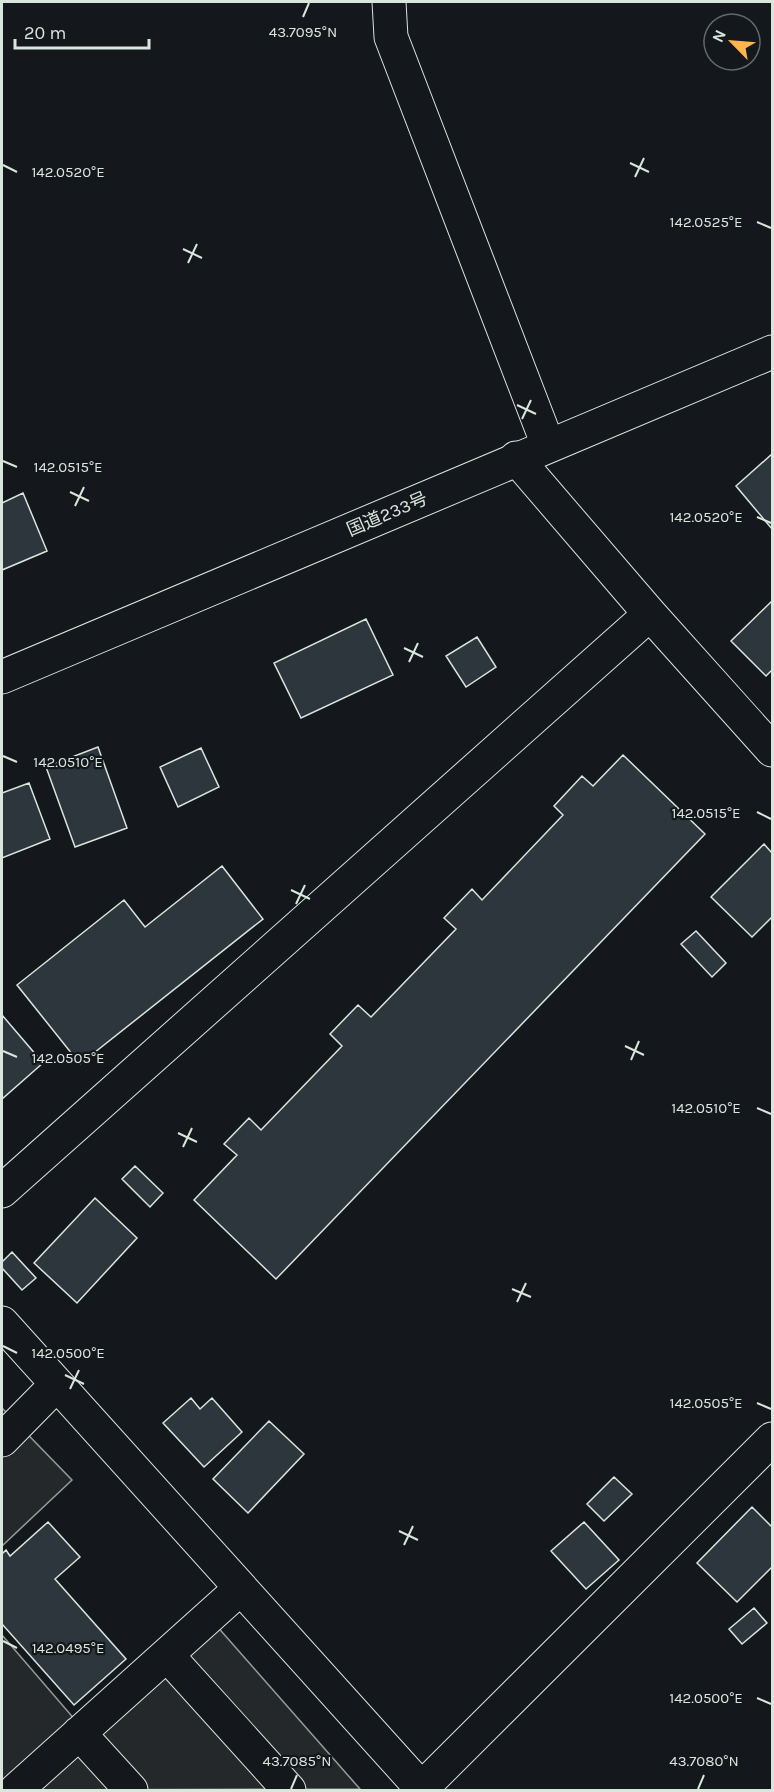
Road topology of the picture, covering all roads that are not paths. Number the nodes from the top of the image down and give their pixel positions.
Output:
1 (389, 2) edge
2 (772, 352) edge
3 (548, 445) junction
4 (516, 458) junction
5 (650, 614) junction
6 (2, 677) edge
7 (772, 750) edge
8 (2, 1191) edge
9 (2, 1323) edge
10 (57, 1384) junction
11 (2, 1440) edge
12 (772, 1441) edge
13 (241, 1588) junction
14 (167, 1655) junction
15 (79, 1734) junction
16 (422, 1790) edge
17 (16, 1791) edge
18 (131, 1791) edge
19 (289, 1791) edge

1 - 3 main road
2 - 3 main road, 国道233号
3 - 4 main road, 国道233号
4 - 5 main road
4 - 6 main road, 国道233号
5 - 7 main road
5 - 8 main road
9 - 10 main road
10 - 11 main road
10 - 13 main road
12 - 16 main road
13 - 14 main road
13 - 16 main road
14 - 15 main road
14 - 19 main road
15 - 17 main road
15 - 18 main road

